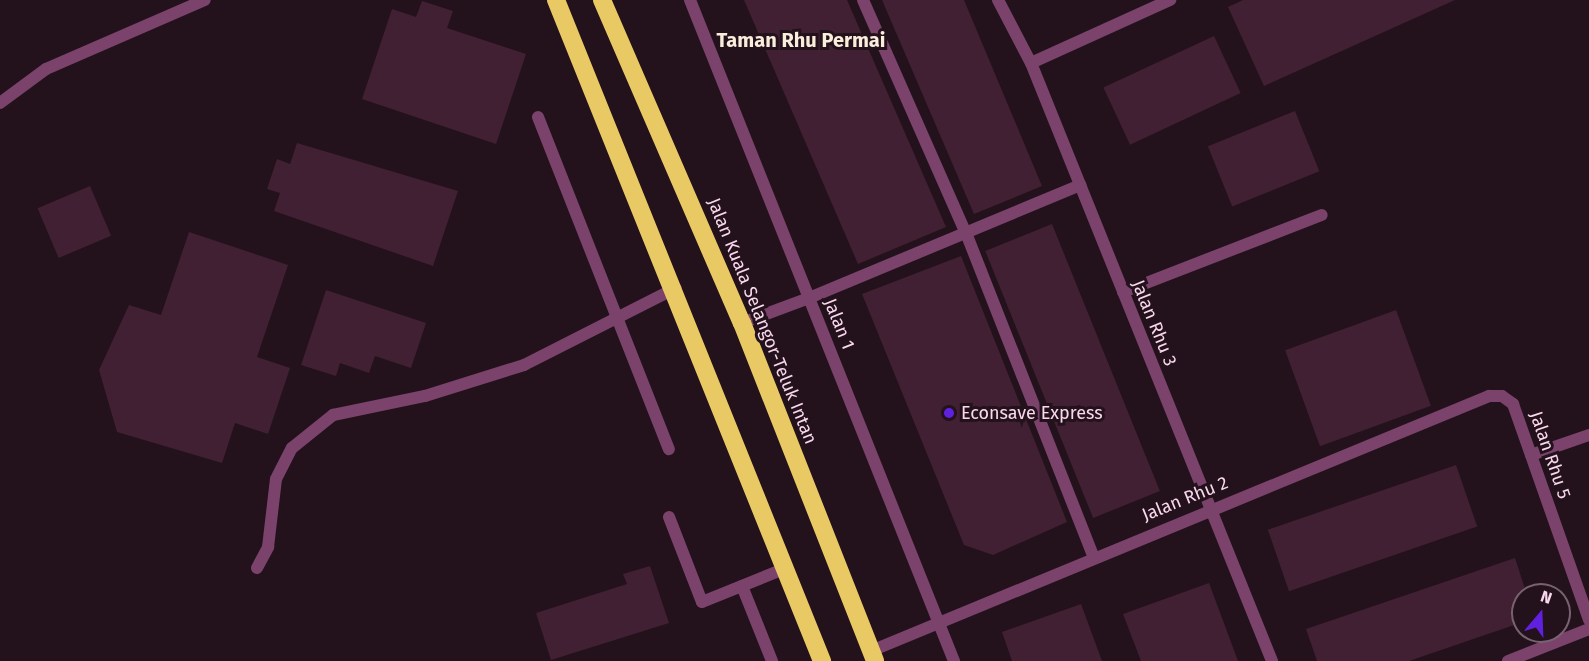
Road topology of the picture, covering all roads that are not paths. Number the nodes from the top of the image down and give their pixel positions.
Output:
1 (205, 0) edge
2 (556, 0) edge
3 (602, 0) edge
4 (690, 0) edge
5 (863, 0) edge
6 (998, 0) edge
7 (1170, 0) edge
8 (1031, 63) junction
9 (0, 103) edge
10 (538, 117) dead end
11 (1080, 185) junction
12 (1322, 215) dead end
13 (966, 233) junction
14 (676, 288) junction
15 (1123, 292) junction
16 (809, 298) junction
17 (618, 317) junction
18 (742, 323) junction
19 (1514, 404) joint
20 (1589, 435) edge
21 (669, 449) dead end
22 (1531, 455) junction
23 (1209, 508) junction
24 (669, 517) dead end
25 (1093, 556) junction
26 (257, 568) dead end
27 (786, 568) junction
28 (742, 586) junction
29 (938, 620) junction
30 (1589, 620) edge
31 (1589, 629) edge
32 (873, 656) edge
33 (772, 661) edge
34 (822, 661) edge
35 (954, 661) edge
36 (1272, 661) edge
37 (1508, 661) edge

1 - 9 street
2 - 14 highway
3 - 18 highway, Jalan Kuala Selangor-Teluk Intan
4 - 16 street, Jalan 1
5 - 13 street
6 - 8 street, Jalan Rhu 3
7 - 8 street
8 - 11 street, Jalan Rhu 3
10 - 17 street
11 - 13 street
11 - 15 street, Jalan Rhu 3
12 - 15 street
13 - 16 street
13 - 25 street
14 - 17 street
14 - 27 highway
15 - 23 street, Jalan Rhu 3
16 - 18 street
16 - 29 street, Jalan 1
17 - 21 street
17 - 26 street
18 - 32 highway, Jalan Kuala Selangor-Teluk Intan
19 - 22 street, Jalan Rhu 5
19 - 23 street, Jalan Rhu 2
20 - 22 street
22 - 30 street, Jalan Rhu 5
23 - 25 street, Jalan Rhu 2
23 - 36 street, Jalan Rhu 3
24 - 28 street
25 - 29 street, Jalan Rhu 2
27 - 28 street
27 - 34 highway
28 - 33 street
29 - 32 street, Jalan Rhu 2
29 - 35 street, Jalan 1
31 - 37 street

